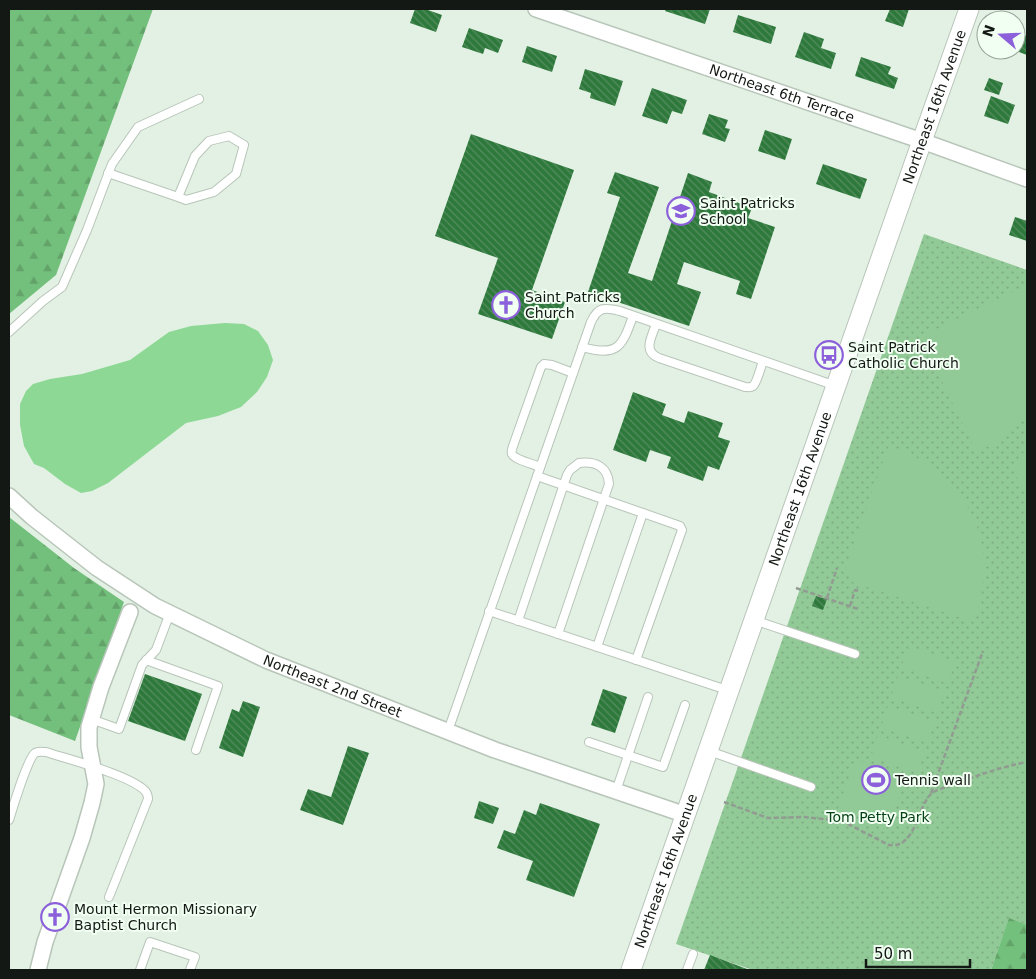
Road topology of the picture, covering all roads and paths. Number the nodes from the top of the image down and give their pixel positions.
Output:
1 (536, 9) edge
2 (970, 9) edge
3 (199, 100) dead end
4 (922, 141) junction
5 (108, 173) junction
6 (1027, 179) edge
7 (178, 197) junction
8 (633, 316) junction
9 (656, 324) junction
10 (9, 332) edge
11 (582, 347) junction
12 (763, 361) junction
13 (573, 373) junction
14 (836, 386) junction
15 (540, 467) junction
16 (537, 476) junction
17 (564, 485) junction
18 (9, 496) edge
19 (604, 499) junction
20 (643, 513) junction
21 (837, 568) dead end
22 (796, 588) dead end
23 (859, 591) dead end
24 (827, 598) junction
25 (850, 606) junction
26 (858, 608) dead end
27 (489, 611) junction
28 (130, 612) dead end
29 (170, 613) junction
30 (754, 620) junction
31 (518, 621) junction
32 (558, 634) junction
33 (597, 647) junction
34 (983, 651) dead end
35 (855, 654) dead end
36 (146, 660) junction
37 (636, 660) junction
38 (730, 691) junction
39 (648, 697) dead end
40 (685, 705) dead end
41 (91, 720) junction
42 (448, 731) junction
43 (589, 742) dead end
44 (196, 750) dead end
45 (709, 751) junction
46 (628, 755) junction
47 (1027, 762) edge
48 (93, 766) junction
49 (811, 787) dead end
50 (616, 791) junction
51 (930, 794) junction
52 (724, 802) dead end
53 (686, 815) junction
54 (9, 820) edge
55 (109, 897) dead end
56 (693, 954) dead end
57 (38, 970) edge
58 (140, 970) edge
59 (190, 970) edge
60 (633, 970) edge
61 (686, 970) edge

1 - 4 street, Northeast 6th Terrace
2 - 4 street, Northeast 16th Avenue
3 - 5 lane
4 - 6 street, Northeast 6th Terrace
4 - 14 street, Northeast 16th Avenue
5 - 7 lane
5 - 10 lane
7 - 7 lane
8 - 9 lane
8 - 11 lane
8 - 11 lane
9 - 12 lane
9 - 12 lane
11 - 13 lane
12 - 14 lane
13 - 15 lane
13 - 15 lane
14 - 30 street, Northeast 16th Avenue
15 - 16 lane
16 - 17 lane
16 - 27 lane
17 - 19 lane
17 - 19 lane
17 - 31 lane
18 - 29 street, Northeast 2nd Street
19 - 20 lane
19 - 32 lane
20 - 33 lane
20 - 37 lane
21 - 24 path
22 - 24 path
23 - 25 path
24 - 25 path
25 - 26 path
27 - 31 lane
27 - 42 lane
28 - 41 street
29 - 36 lane
29 - 42 street, Northeast 2nd Street
30 - 35 lane
30 - 38 street, Northeast 16th Avenue
31 - 32 lane
32 - 33 lane
33 - 37 lane
34 - 51 path
36 - 41 lane
36 - 44 lane
37 - 38 lane
38 - 45 street, Northeast 16th Avenue
39 - 46 lane
40 - 46 lane
41 - 48 street
42 - 50 street, Northeast 2nd Street
43 - 46 lane
45 - 49 lane
45 - 53 street, Northeast 16th Avenue
46 - 50 lane
47 - 51 path
48 - 54 lane
48 - 55 lane
48 - 57 street
50 - 53 street, Northeast 2nd Street
51 - 52 path
53 - 60 street, Northeast 16th Avenue
56 - 61 lane
58 - 59 lane

